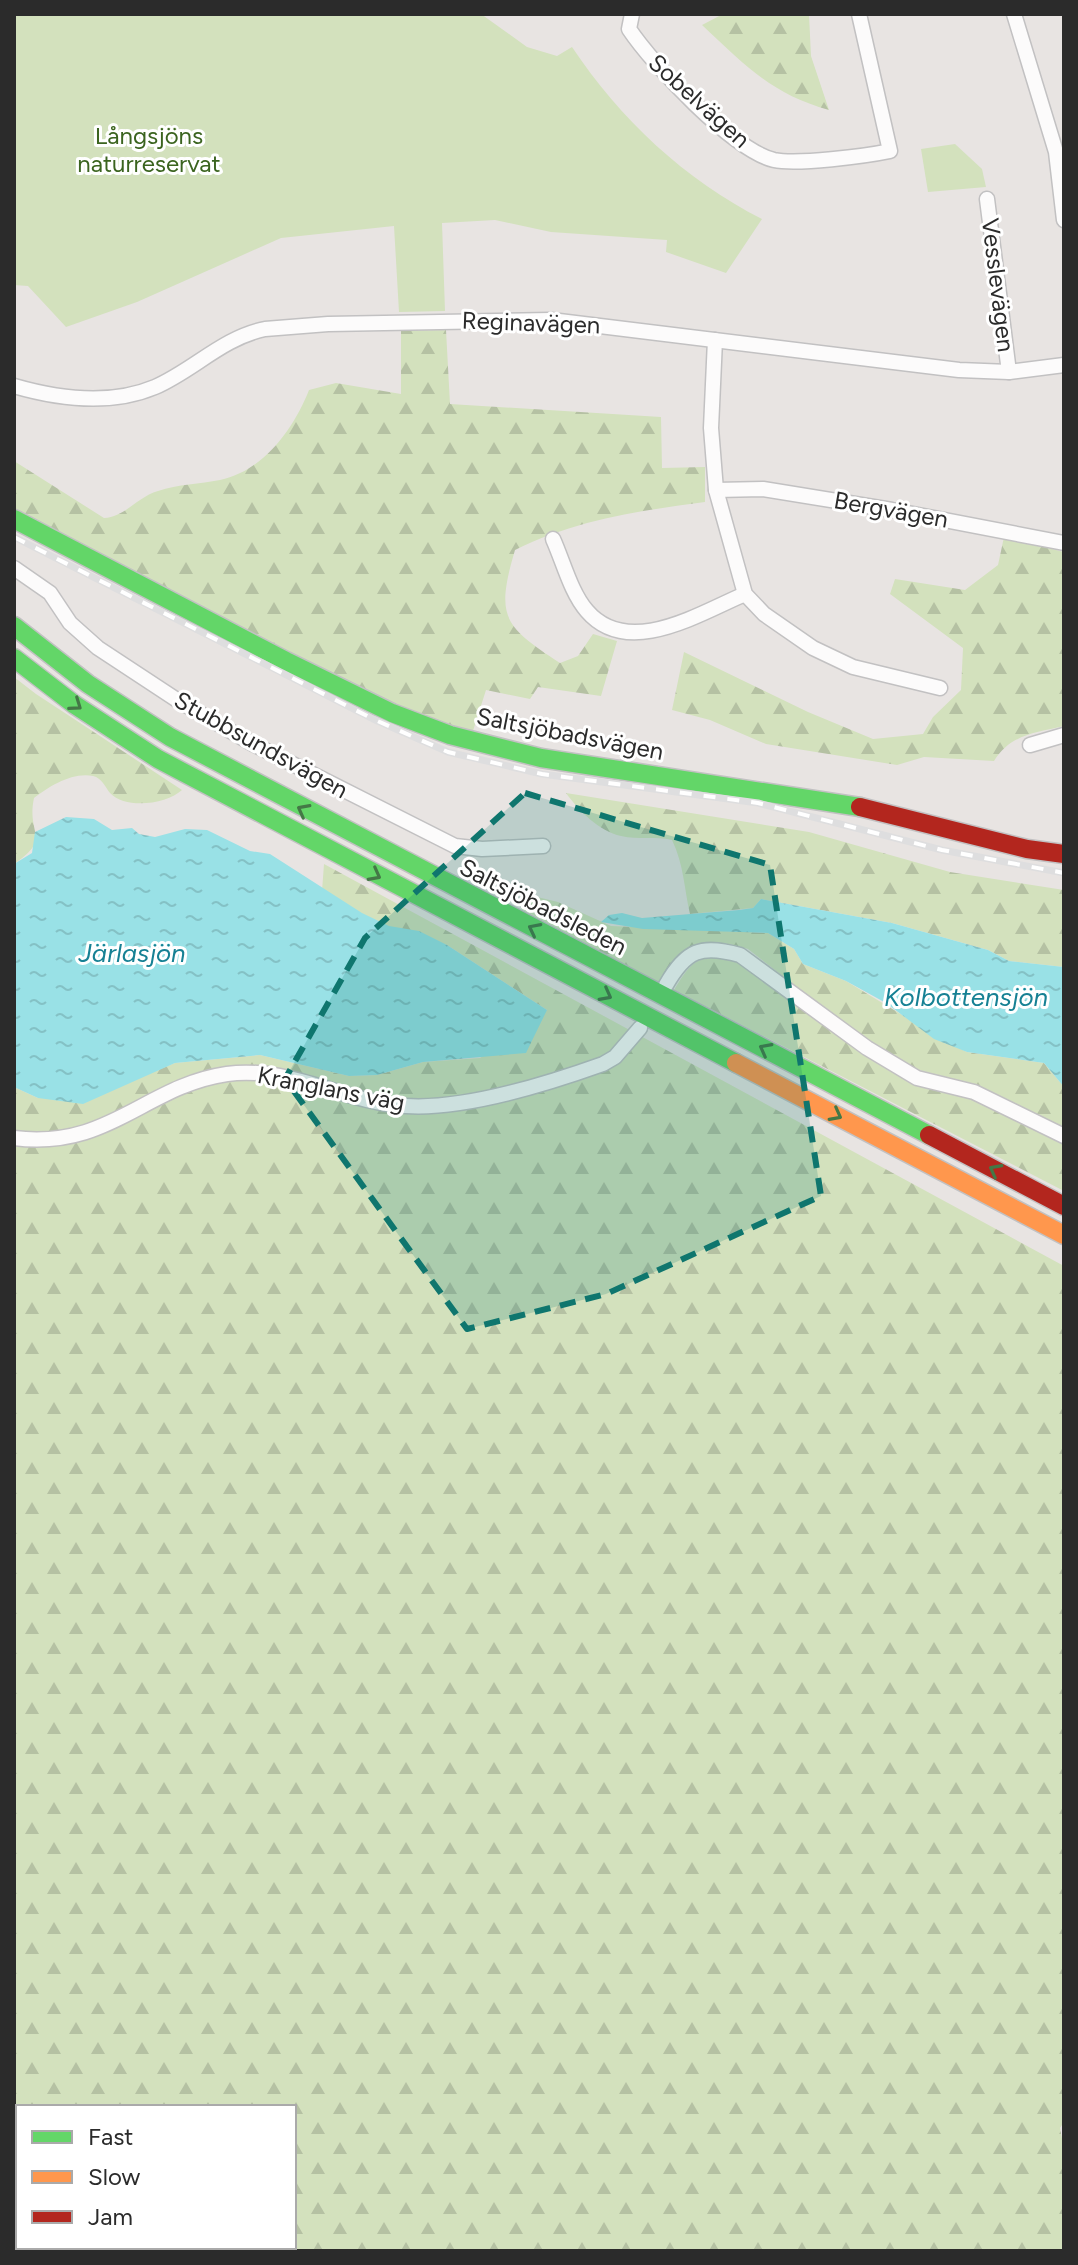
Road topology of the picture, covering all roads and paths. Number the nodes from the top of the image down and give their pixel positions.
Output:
1 (632, 14) edge
2 (859, 14) edge
3 (1014, 14) edge
4 (1060, 154) edge
5 (987, 199) dead end
6 (1064, 220) edge
7 (715, 340) junction
8 (1064, 365) edge
9 (1009, 372) junction
10 (14, 386) edge
11 (716, 490) junction
12 (14, 519) edge
13 (553, 539) dead end
14 (1064, 543) edge
15 (14, 568) edge
16 (745, 594) junction
17 (14, 626) edge
18 (14, 658) edge
19 (940, 688) dead end
20 (1064, 735) edge
21 (1030, 745) dead end
22 (543, 846) dead end
23 (1064, 854) edge
24 (666, 985) dead end
25 (640, 1028) dead end
26 (1064, 1136) edge
27 (14, 1138) edge
28 (1064, 1206) edge
29 (1064, 1235) edge

1 - 2 street, Sobelvägen
3 - 4 street
4 - 6 street
5 - 9 street, Vesslevägen
7 - 9 street, Reginavägen
7 - 10 street, Reginavägen
7 - 11 street
8 - 9 street, Reginavägen
11 - 14 street, Bergvägen
11 - 16 street
12 - 23 main road, Saltsjöbadsvägen
13 - 16 street
15 - 22 street, Stubbsundsvägen
16 - 19 street
28 -> 17 main road, Saltsjöbadsleden
18 -> 29 main road, Saltsjöbadsleden
20 - 21 street
24 - 26 street
25 - 27 street, Kranglans väg

